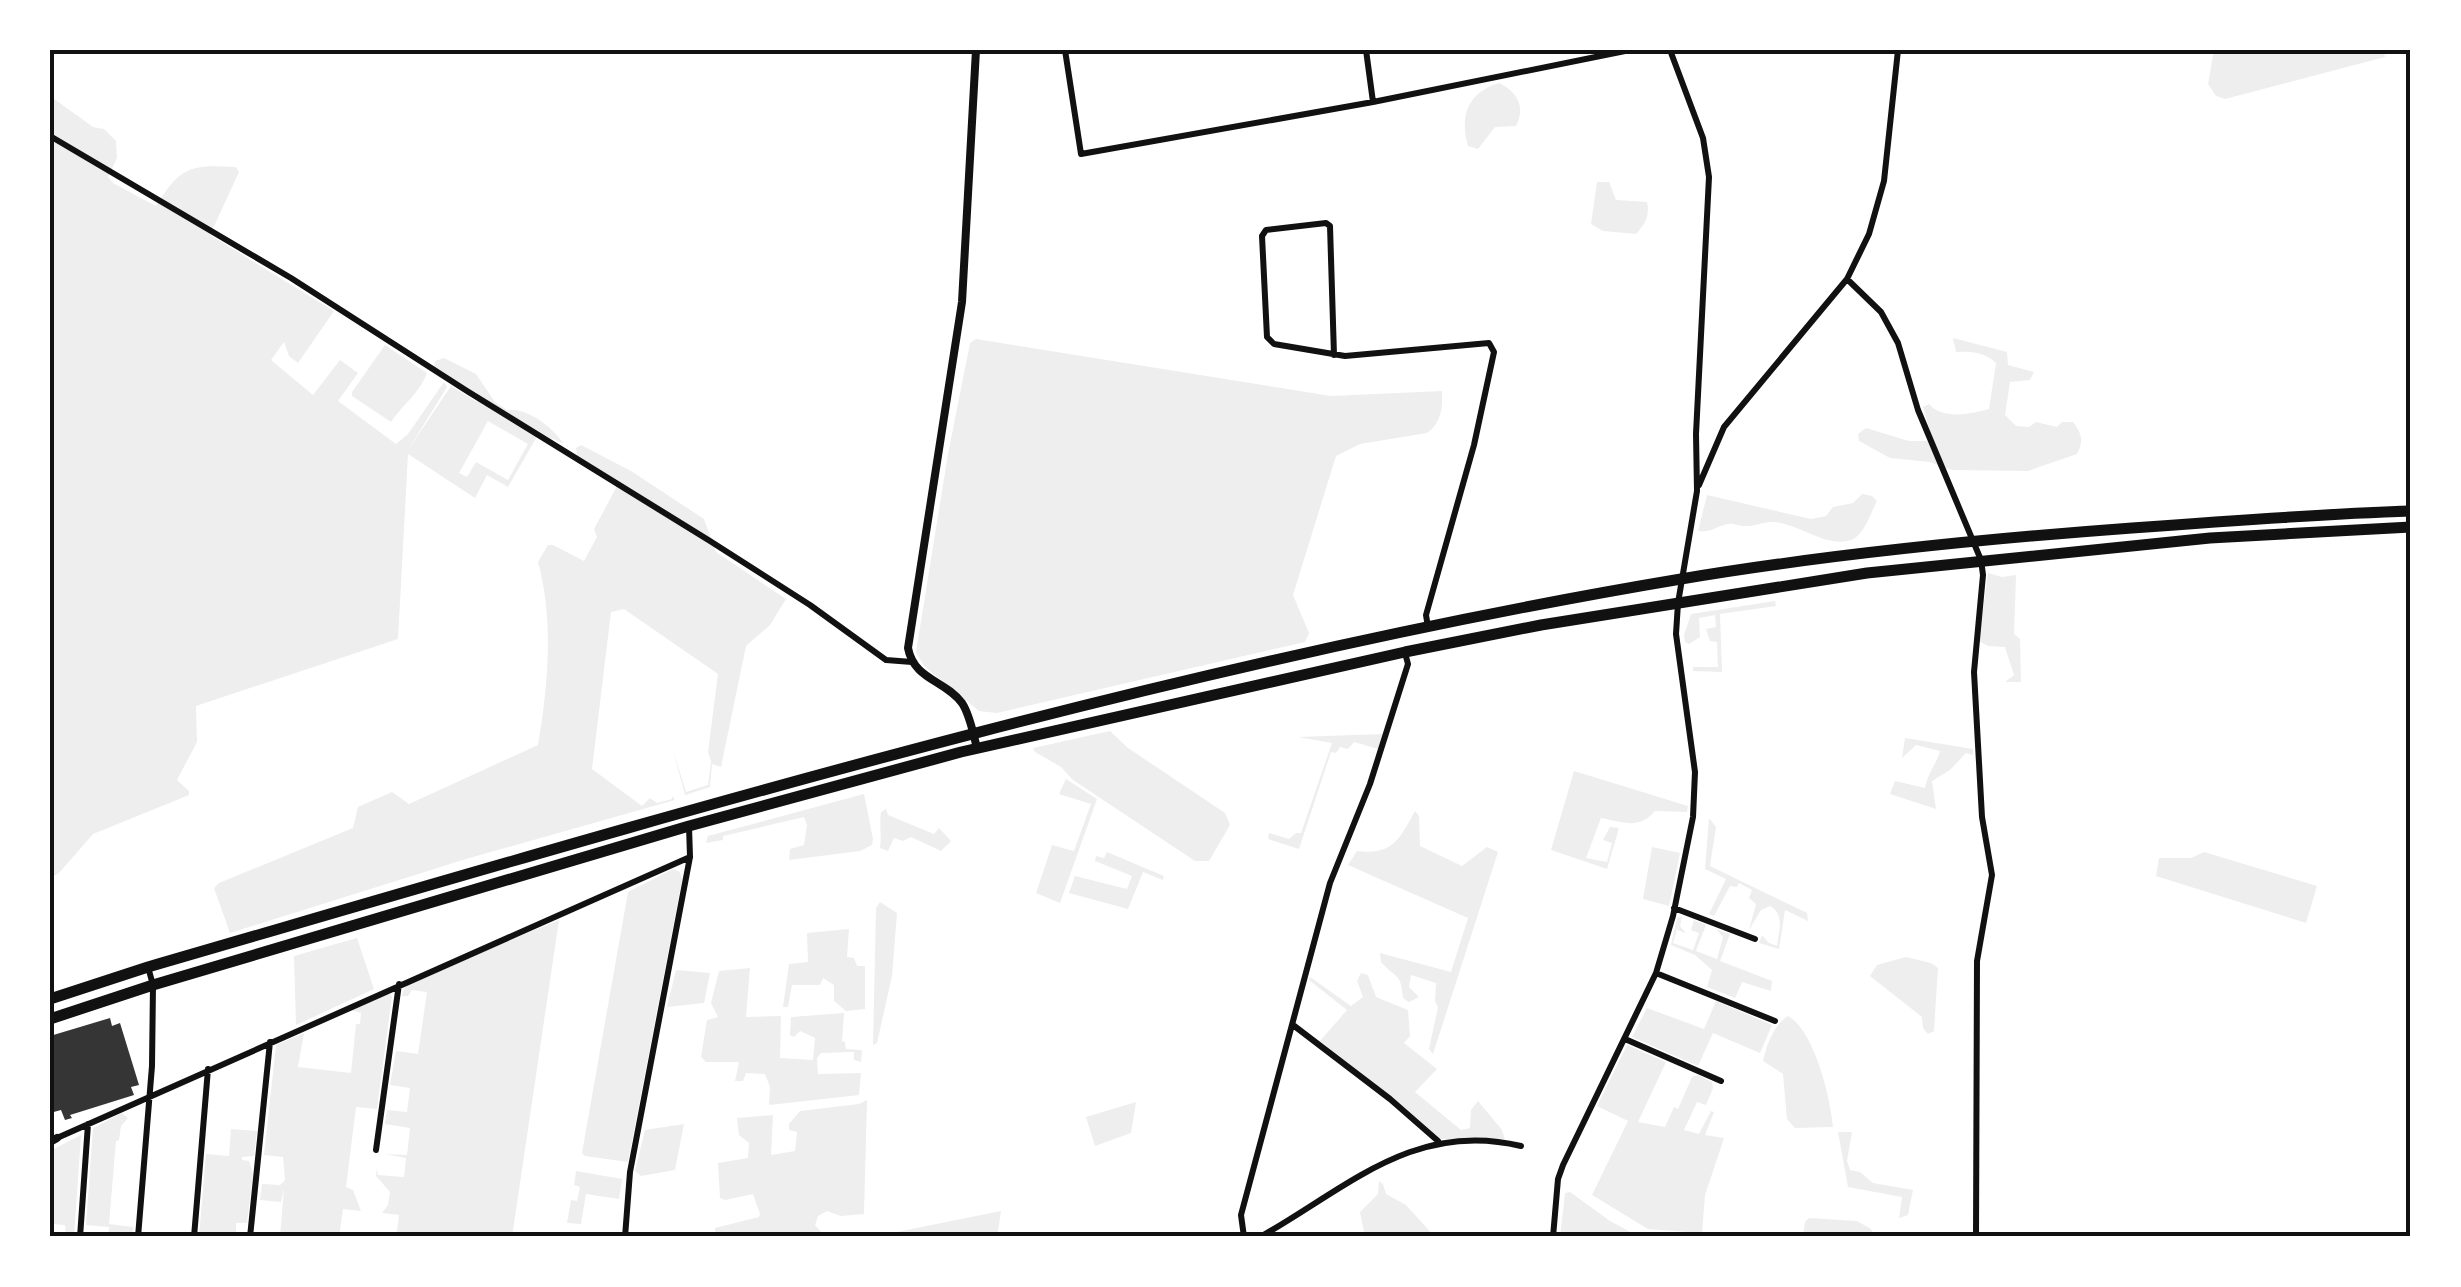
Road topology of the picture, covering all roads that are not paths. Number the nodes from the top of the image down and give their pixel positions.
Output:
1 (976, 50) edge
2 (1065, 50) edge
3 (1366, 50) edge
4 (1630, 50) edge
5 (1670, 50) edge
6 (1898, 50) edge
7 (1373, 102) junction
8 (50, 136) edge
9 (1848, 279) junction
10 (1334, 355) junction
11 (1697, 491) junction
12 (2411, 511) edge
13 (2411, 527) edge
14 (1972, 542) junction
15 (1981, 560) junction
16 (1682, 579) junction
17 (1678, 603) junction
18 (1428, 628) junction
19 (1405, 652) junction
20 (912, 662) junction
21 (973, 733) junction
22 (977, 748) junction
23 (686, 812) junction
24 (689, 826) junction
25 (690, 856) junction
26 (1674, 908) junction
27 (1755, 939) dead end
28 (148, 966) junction
29 (1656, 973) junction
30 (399, 984) junction
31 (153, 985) junction
32 (50, 998) edge
33 (50, 1019) edge
34 (1776, 1021) dead end
35 (1293, 1025) junction
36 (1625, 1039) junction
37 (270, 1042) junction
38 (208, 1070) junction
39 (1722, 1081) dead end
40 (150, 1096) junction
41 (88, 1124) junction
42 (54, 1140) edge
43 (1439, 1142) junction
44 (1521, 1146) dead end
45 (376, 1150) dead end
46 (80, 1237) edge
47 (138, 1237) edge
48 (194, 1237) edge
49 (250, 1237) edge
50 (625, 1237) edge
51 (1244, 1237) edge
52 (1260, 1237) edge
53 (1554, 1237) edge
54 (1976, 1237) edge

1 - 20 street
2 - 7 street
3 - 7 street
4 - 7 street
5 - 11 street
6 - 9 street
8 - 20 street
9 - 11 street
9 - 14 street
10 - 10 street
10 - 18 street
11 - 16 street
12 - 14 highway
13 - 15 highway
14 - 15 street
14 - 16 highway
15 - 17 highway
15 - 54 street
16 - 17 street
16 - 18 highway
17 - 19 highway
17 - 26 street
18 - 21 highway
19 - 22 highway
19 - 35 street
20 - 21 street
21 - 22 street
21 - 23 highway
22 - 24 highway
23 - 24 street
23 - 28 highway
24 - 25 street
24 - 31 highway
25 - 30 street
25 - 50 street
26 - 27 street
26 - 29 street
28 - 31 street
28 - 32 highway
29 - 34 street
29 - 36 street
30 - 37 street
30 - 45 street
31 - 33 highway
31 - 40 street
35 - 43 street
35 - 51 street
36 - 39 street
36 - 53 street
37 - 38 street
37 - 49 street
38 - 40 street
38 - 48 street
40 - 41 street
40 - 47 street
41 - 42 street
41 - 46 street
43 - 44 street
43 - 52 street

